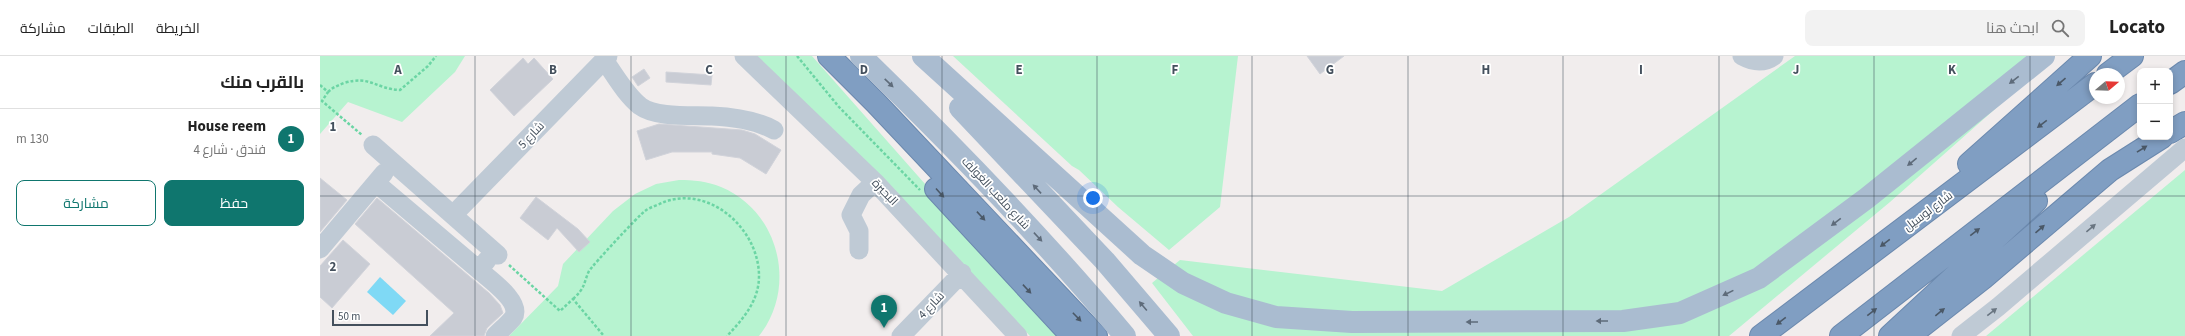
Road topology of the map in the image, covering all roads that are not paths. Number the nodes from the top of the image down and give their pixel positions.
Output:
1 (744, 56) edge
2 (825, 56) edge
3 (829, 56) edge
4 (861, 56) edge
5 (908, 56) edge
6 (922, 56) edge
7 (1742, 56) edge
8 (2044, 56) edge
9 (2090, 56) edge
10 (2132, 56) edge
11 (1769, 57) edge
12 (606, 58) edge
13 (2116, 68) edge
14 (2185, 72) edge
15 (2173, 81) edge
16 (2089, 89) edge
17 (2137, 107) edge
18 (2185, 123) edge
19 (774, 130) dead end
20 (2173, 130) edge
21 (2157, 140) edge
22 (373, 145) road end
23 (2185, 148) edge
24 (2082, 149) junction
25 (393, 162) junction
26 (875, 182) junction
27 (376, 183) junction
28 (1927, 211) junction
29 (454, 214) junction
30 (320, 249) edge
31 (860, 250) dead end
32 (479, 270) junction
33 (962, 273) junction
34 (495, 336) edge
35 (901, 336) edge
36 (1018, 336) edge
37 (1072, 336) edge
38 (1096, 336) edge
39 (1125, 336) edge
40 (1169, 336) edge
41 (1760, 336) edge
42 (1841, 336) edge
43 (1890, 336) edge
44 (1909, 336) edge
45 (1961, 336) edge

1 - 26 street, البحيرة
2 -> 37 highway
3 -> 38 highway
4 -> 39 main road, شارع ملعب الغولف
40 -> 5 main road
8 -> 6 main road
7 - 11 street
9 -> 28 highway
10 - 13 highway
12 - 19 street
12 - 29 street, شارع 5
14 - 15 highway
16 -> 28 highway, شارع لوسيل
17 - 24 highway
18 - 20 highway
44 -> 21 highway
22 - 25 street
45 -> 23 street
42 -> 24 highway
24 - 43 highway
25 - 27 street
25 - 29 street
26 - 31 street
26 - 33 street, البحيرة
27 - 30 street
27 - 32 street
28 -> 41 highway, شارع لوسيل
29 - 32 street
32 - 34 street
33 - 35 street, شارع 4
33 - 36 street, البحيرة

